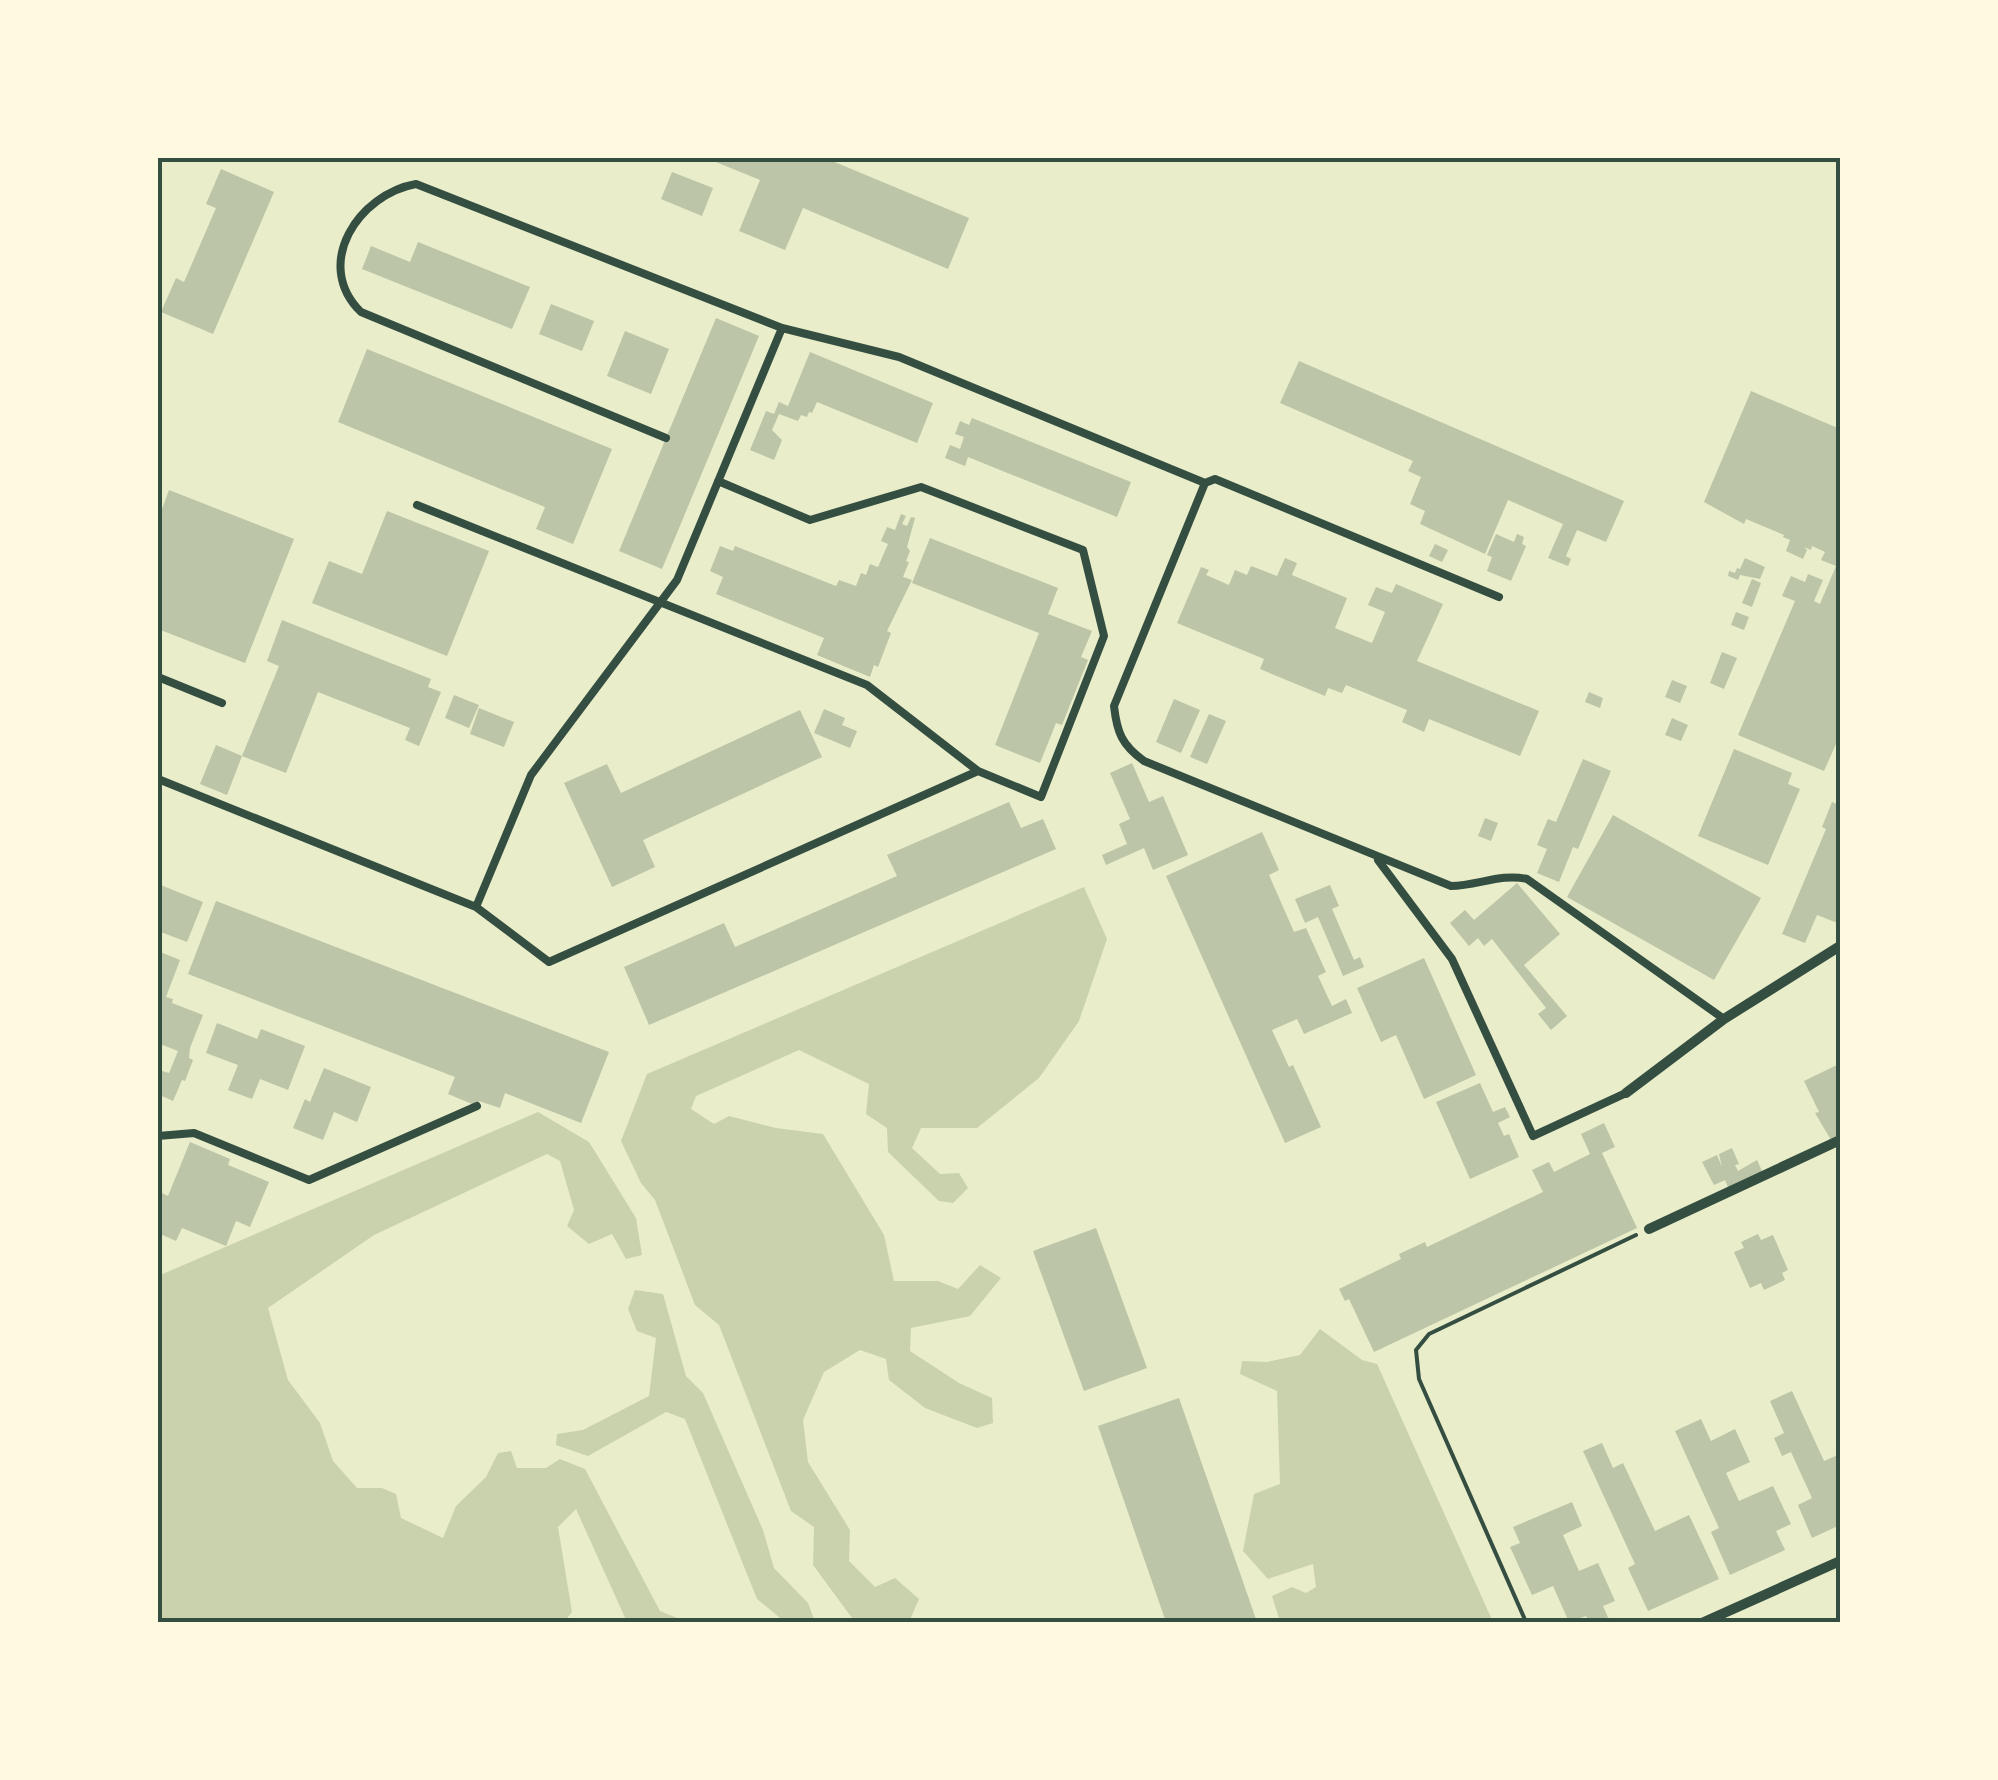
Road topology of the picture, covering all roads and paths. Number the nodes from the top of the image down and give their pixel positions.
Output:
1 (782, 328) junction
2 (666, 438) dead end
3 (718, 481) junction
4 (1205, 483) junction
5 (417, 505) dead end
6 (1498, 597) dead end
7 (660, 602) junction
8 (158, 677) edge
9 (222, 703) dead end
10 (978, 771) junction
11 (158, 779) edge
12 (1375, 856) junction
13 (476, 907) junction
14 (1840, 946) edge
15 (1724, 1019) junction
16 (1626, 1093) joint
17 (477, 1106) dead end
18 (158, 1136) edge
19 (1840, 1140) edge
20 (1649, 1230) joint
21 (1840, 1561) edge
22 (1526, 1622) edge
23 (1704, 1622) edge

1 - 2 lane
1 - 3 lane
1 - 4 lane
3 - 7 lane
3 - 10 lane
4 - 6 lane
4 - 12 lane
5 - 7 lane
7 - 10 lane
7 - 13 lane
8 - 9 lane
10 - 13 lane
11 - 13 lane
12 - 15 lane
12 - 16 lane
14 - 15 street
15 - 16 street
17 - 18 lane
19 - 20 street
20 - 22 path
21 - 23 street

